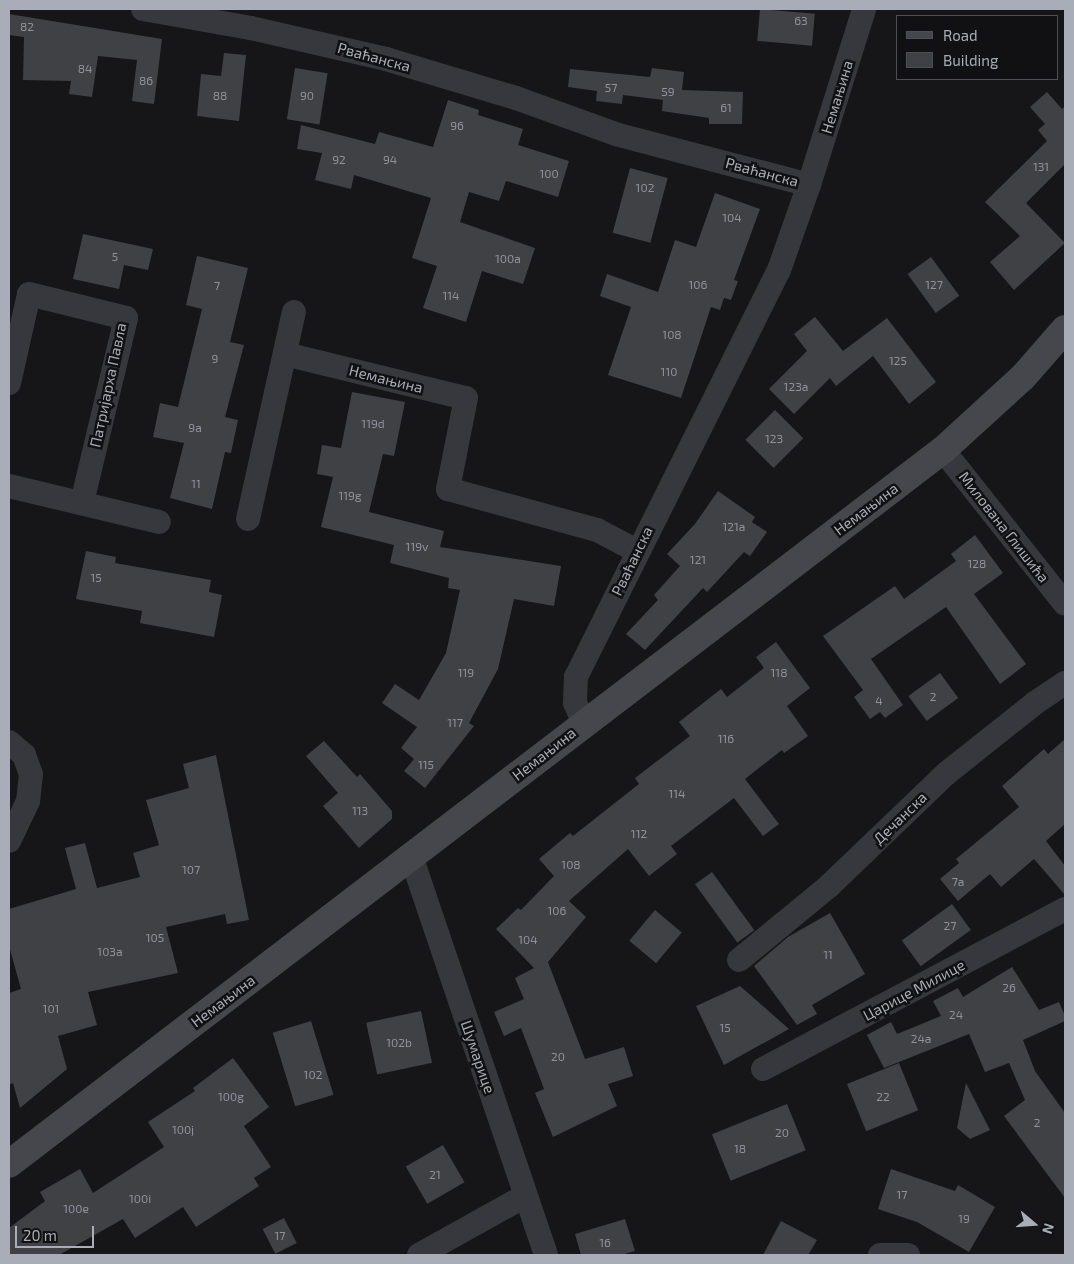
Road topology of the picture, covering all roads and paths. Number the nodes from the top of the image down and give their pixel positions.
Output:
1 (143, 9) edge
2 (864, 9) edge
3 (810, 185) junction
4 (294, 312) dead end
5 (1065, 329) edge
6 (14, 336) edge
7 (285, 354) junction
8 (9, 383) edge
9 (943, 450) junction
10 (9, 486) edge
11 (82, 503) junction
12 (248, 519) dead end
13 (160, 522) dead end
14 (637, 551) junction
15 (1065, 604) edge
16 (1065, 683) edge
17 (584, 723) junction
18 (9, 742) edge
19 (9, 841) edge
20 (412, 858) junction
21 (1065, 909) edge
22 (739, 960) dead end
23 (763, 1069) dead end
24 (9, 1161) edge
25 (525, 1196) junction
26 (419, 1255) edge
27 (546, 1255) edge
28 (880, 1255) edge
29 (908, 1255) edge

1 - 3 street, Рваћанска
2 - 3 street, Немањина
3 - 14 street, Рваћанска
4 - 7 street
5 - 9 street, Немањина
6 - 8 street, Патријарха Павла
6 - 11 street, Патријарха Павла
7 - 12 street
7 - 14 street, Немањина
9 - 15 street, Милована Глишића
9 - 17 street, Немањина
10 - 11 street
11 - 13 street
14 - 17 street, Рваћанска
16 - 22 street, Дечанска
17 - 20 street, Немањина
18 - 19 street
20 - 24 street, Немањина
20 - 25 street, Шумарице
21 - 23 street, Царице Милице
25 - 26 street
25 - 27 street, Шумарице
28 - 29 street

